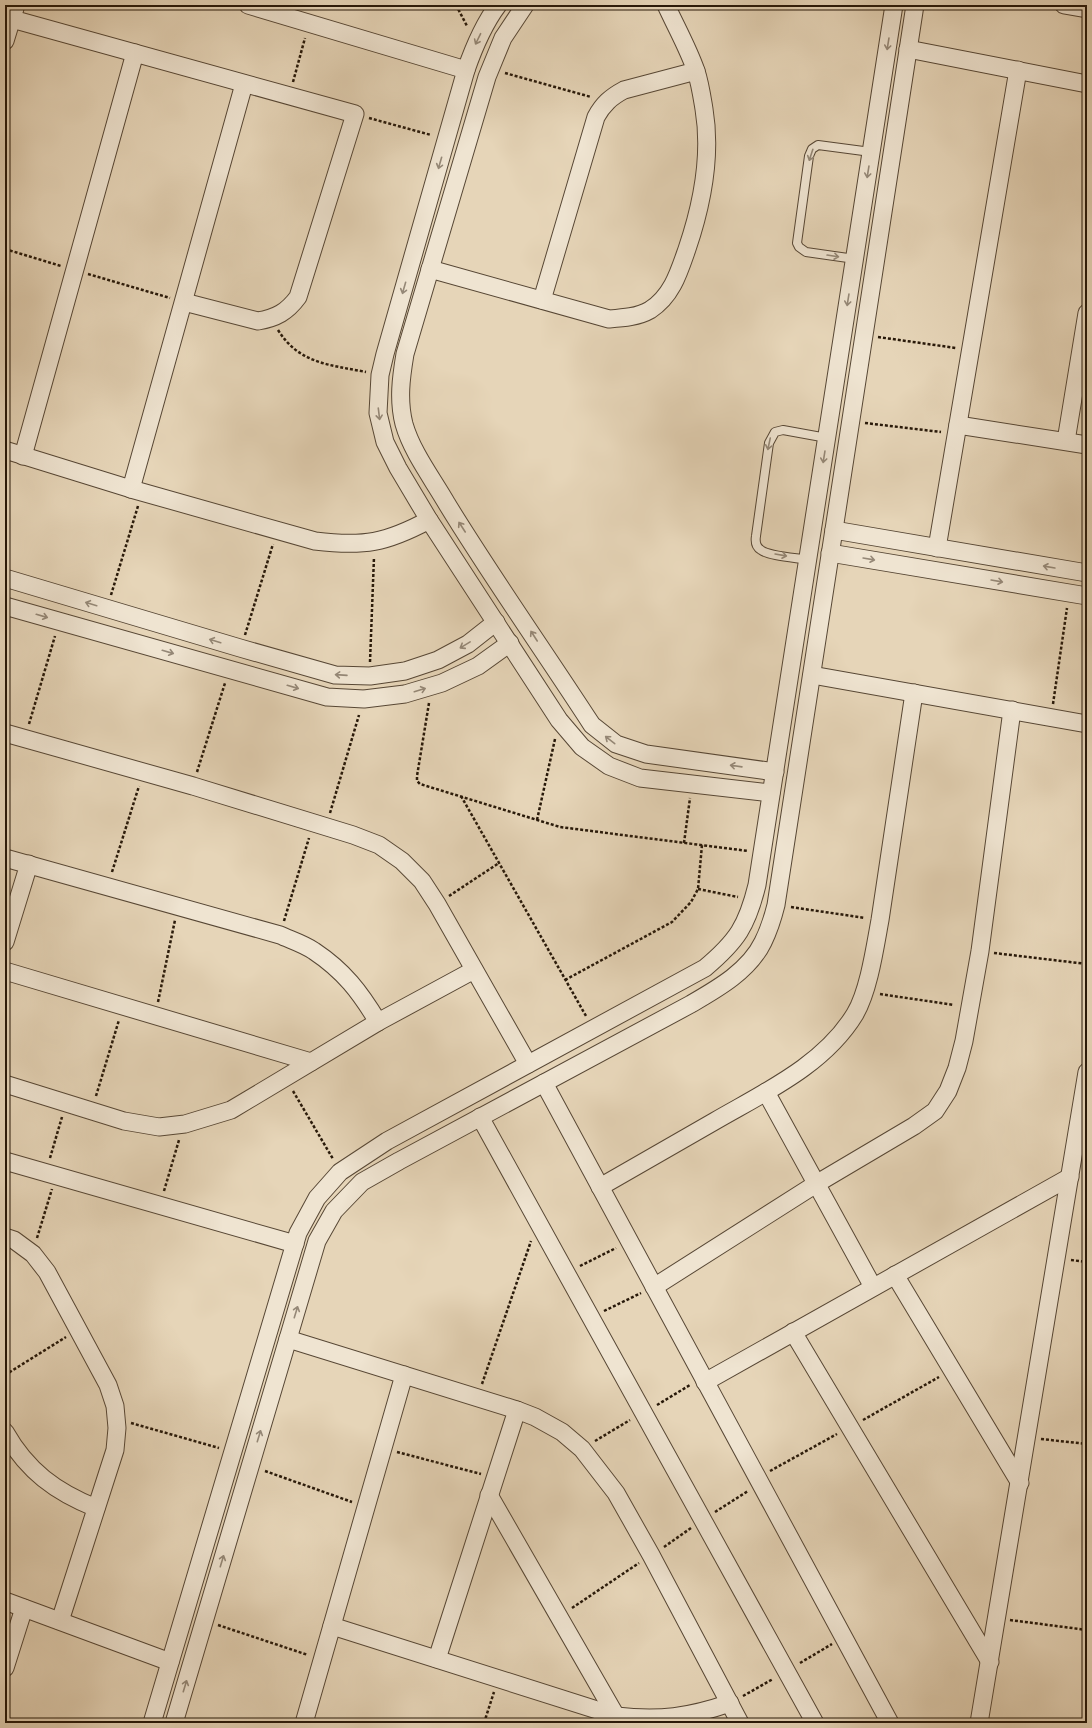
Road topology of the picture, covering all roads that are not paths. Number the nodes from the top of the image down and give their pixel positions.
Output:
1 (248, 5) edge
2 (498, 5) edge
3 (525, 5) edge
4 (666, 5) edge
5 (894, 5) edge
6 (915, 5) edge
7 (1064, 5) edge
8 (1087, 9) edge
9 (14, 12) edge
10 (5, 41) edge
11 (908, 49) junction
12 (135, 53) junction
13 (466, 70) junction
14 (1018, 70) junction
15 (696, 71) junction
16 (244, 84) junction
17 (1087, 84) edge
18 (871, 152) junction
19 (855, 259) junction
20 (430, 269) junction
21 (542, 300) junction
22 (184, 302) junction
23 (1087, 313) edge
24 (957, 430) junction
25 (827, 438) junction
26 (1066, 441) junction
27 (1087, 444) edge
28 (5, 450) edge
29 (23, 456) junction
30 (136, 491) junction
31 (429, 520) junction
32 (834, 530) junction
33 (937, 548) junction
34 (830, 553) junction
35 (808, 560) junction
36 (1087, 573) edge
37 (5, 578) edge
38 (1087, 596) edge
39 (5, 606) edge
40 (496, 622) junction
41 (510, 643) junction
42 (812, 675) junction
43 (914, 693) junction
44 (1012, 710) junction
45 (1087, 724) edge
46 (5, 733) edge
47 (775, 772) junction
48 (771, 793) junction
49 (5, 858) edge
50 (29, 864) junction
51 (5, 942) edge
52 (474, 970) junction
53 (5, 971) edge
54 (679, 982) junction
55 (692, 1004) junction
56 (378, 1022) junction
57 (311, 1062) junction
58 (528, 1064) junction
59 (1087, 1072) edge
60 (544, 1083) junction
61 (5, 1084) edge
62 (766, 1092) junction
63 (480, 1117) junction
64 (5, 1161) edge
65 (1070, 1177) junction
66 (816, 1184) junction
67 (600, 1187) junction
68 (5, 1237) edge
69 (295, 1244) junction
70 (895, 1275) junction
71 (654, 1287) junction
72 (873, 1287) junction
73 (793, 1332) junction
74 (288, 1340) junction
75 (404, 1375) junction
76 (705, 1382) junction
77 (516, 1410) junction
78 (5, 1432) edge
79 (1020, 1483) junction
80 (489, 1495) junction
81 (96, 1508) junction
82 (5, 1601) edge
83 (24, 1608) junction
84 (60, 1621) junction
85 (332, 1626) junction
86 (437, 1659) junction
87 (170, 1662) junction
88 (990, 1662) junction
89 (5, 1668) edge
90 (730, 1703) junction
91 (616, 1716) junction
92 (152, 1723) edge
93 (174, 1723) edge
94 (304, 1723) edge
95 (740, 1723) edge
96 (815, 1723) edge
97 (890, 1723) edge
98 (979, 1723) edge

1 - 13 street
2 -> 13 street
3 - 20 street
4 - 15 street
5 -> 18 street
6 - 11 street
7 - 8 street
9 - 10 street
9 - 12 street
11 - 14 street
11 - 32 street
12 - 16 street
12 - 29 street
13 -> 31 street
14 - 17 street
14 - 24 street
15 - 21 street
15 - 21 street
16 - 22 street
16 - 22 street
18 -> 19 street
18 -> 19 lane
19 -> 25 street
20 - 21 street
47 -> 20 street
22 - 30 street
23 - 26 street
24 - 26 street
24 - 33 street
25 -> 35 street
25 -> 35 lane
26 - 27 street
28 - 29 street
29 - 30 street
30 - 31 street
31 - 40 street
32 - 33 street
32 - 34 street
36 -> 33 street
34 -> 38 street
34 - 42 street
35 - 47 street
40 -> 37 street
39 -> 41 street
40 - 41 street
41 - 48 street
42 - 43 street
42 - 55 street
43 - 44 street
43 - 62 street
44 - 45 street
44 - 66 street
46 - 52 street
47 - 48 street
48 - 54 street
49 - 50 street
50 - 51 street
50 - 56 street
52 - 56 street
52 - 58 street
53 - 57 street
54 - 55 street
54 - 58 street
55 - 60 street
56 - 57 street
57 - 61 street
58 - 69 street
59 - 65 street
60 - 63 street
60 - 67 street
62 - 66 street
62 - 67 street
74 -> 63 street
63 - 96 street
64 - 69 street
65 - 70 street
65 - 79 street
66 - 71 street
66 - 72 street
67 - 71 street
68 - 81 street
69 - 87 street
70 - 72 street
70 - 79 street
71 - 76 street
72 - 73 street
73 - 76 street
73 - 88 street
74 - 75 street
93 -> 74 street
75 - 77 street
75 - 85 street
76 - 97 street
77 - 80 street
77 - 90 street
78 - 81 street
79 - 88 street
80 - 86 street
80 - 91 street
81 - 84 street
82 - 83 street
83 - 84 street
83 - 89 street
84 - 87 street
85 - 86 street
85 - 94 street
86 - 91 street
87 - 92 street
88 - 98 street
90 - 91 street
90 - 95 street

